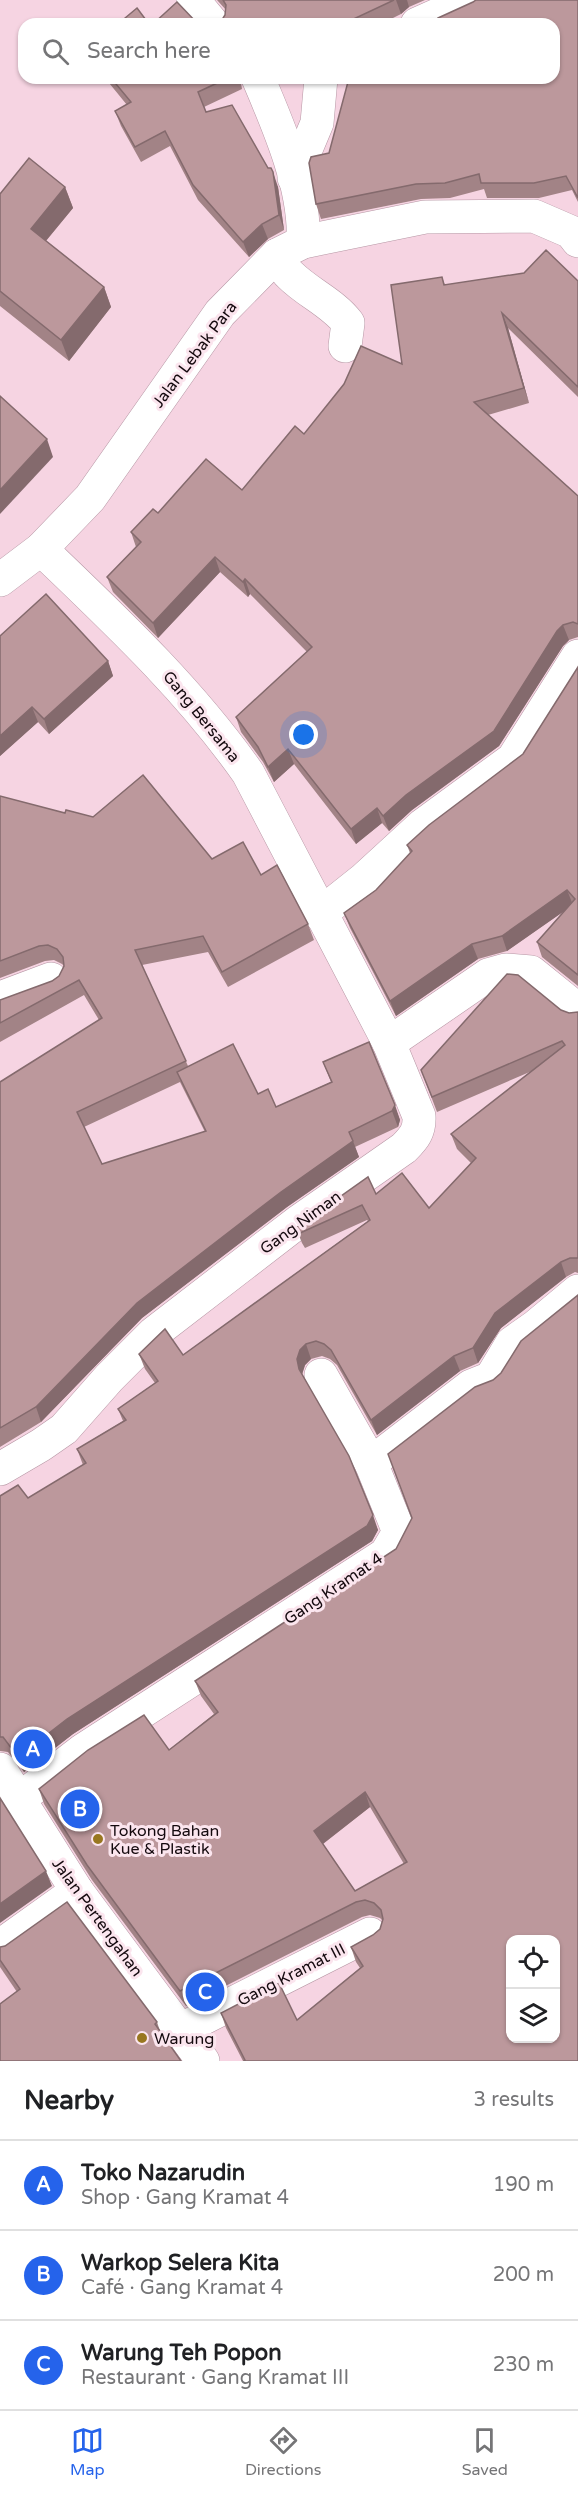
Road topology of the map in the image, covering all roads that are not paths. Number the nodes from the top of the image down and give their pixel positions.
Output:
1 (193, 0) edge
2 (471, 0) edge
3 (208, 18) edge
4 (430, 18) edge
5 (261, 84) edge
6 (320, 84) edge
7 (294, 178) junction
8 (578, 242) edge
9 (290, 249) junction
10 (345, 346) dead end
11 (41, 549) junction
12 (0, 580) edge
13 (578, 656) edge
14 (320, 914) junction
15 (51, 979) edge
16 (0, 998) edge
17 (578, 1010) edge
18 (390, 1043) junction
19 (578, 1291) edge
20 (321, 1376) dead end
21 (371, 1463) junction
22 (0, 1468) edge
23 (0, 1769) edge
24 (18, 1800) junction
25 (77, 1891) junction
26 (370, 1934) edge
27 (0, 1946) edge
28 (180, 2030) junction
29 (202, 2061) edge

1 - 3 street
2 - 4 street
5 - 7 street
6 - 7 street
7 - 9 street
8 - 9 street
9 - 10 street
9 - 11 street, Jalan Lebak Para
11 - 12 street, Jalan Lebak Para
11 - 14 street, Gang Bersama
13 - 14 street
14 - 18 street, Gang Niman
15 - 16 street
17 - 18 street
18 - 22 street, Gang Niman
19 - 21 street
20 - 21 street
21 - 24 street, Gang Kramat 4
23 - 24 street, Jalan Pertengahan
24 - 25 street, Jalan Pertengahan
25 - 27 street
25 - 28 street, Jalan Pertengahan
26 - 28 street, Gang Kramat III
28 - 29 street, Jalan Pertengahan

